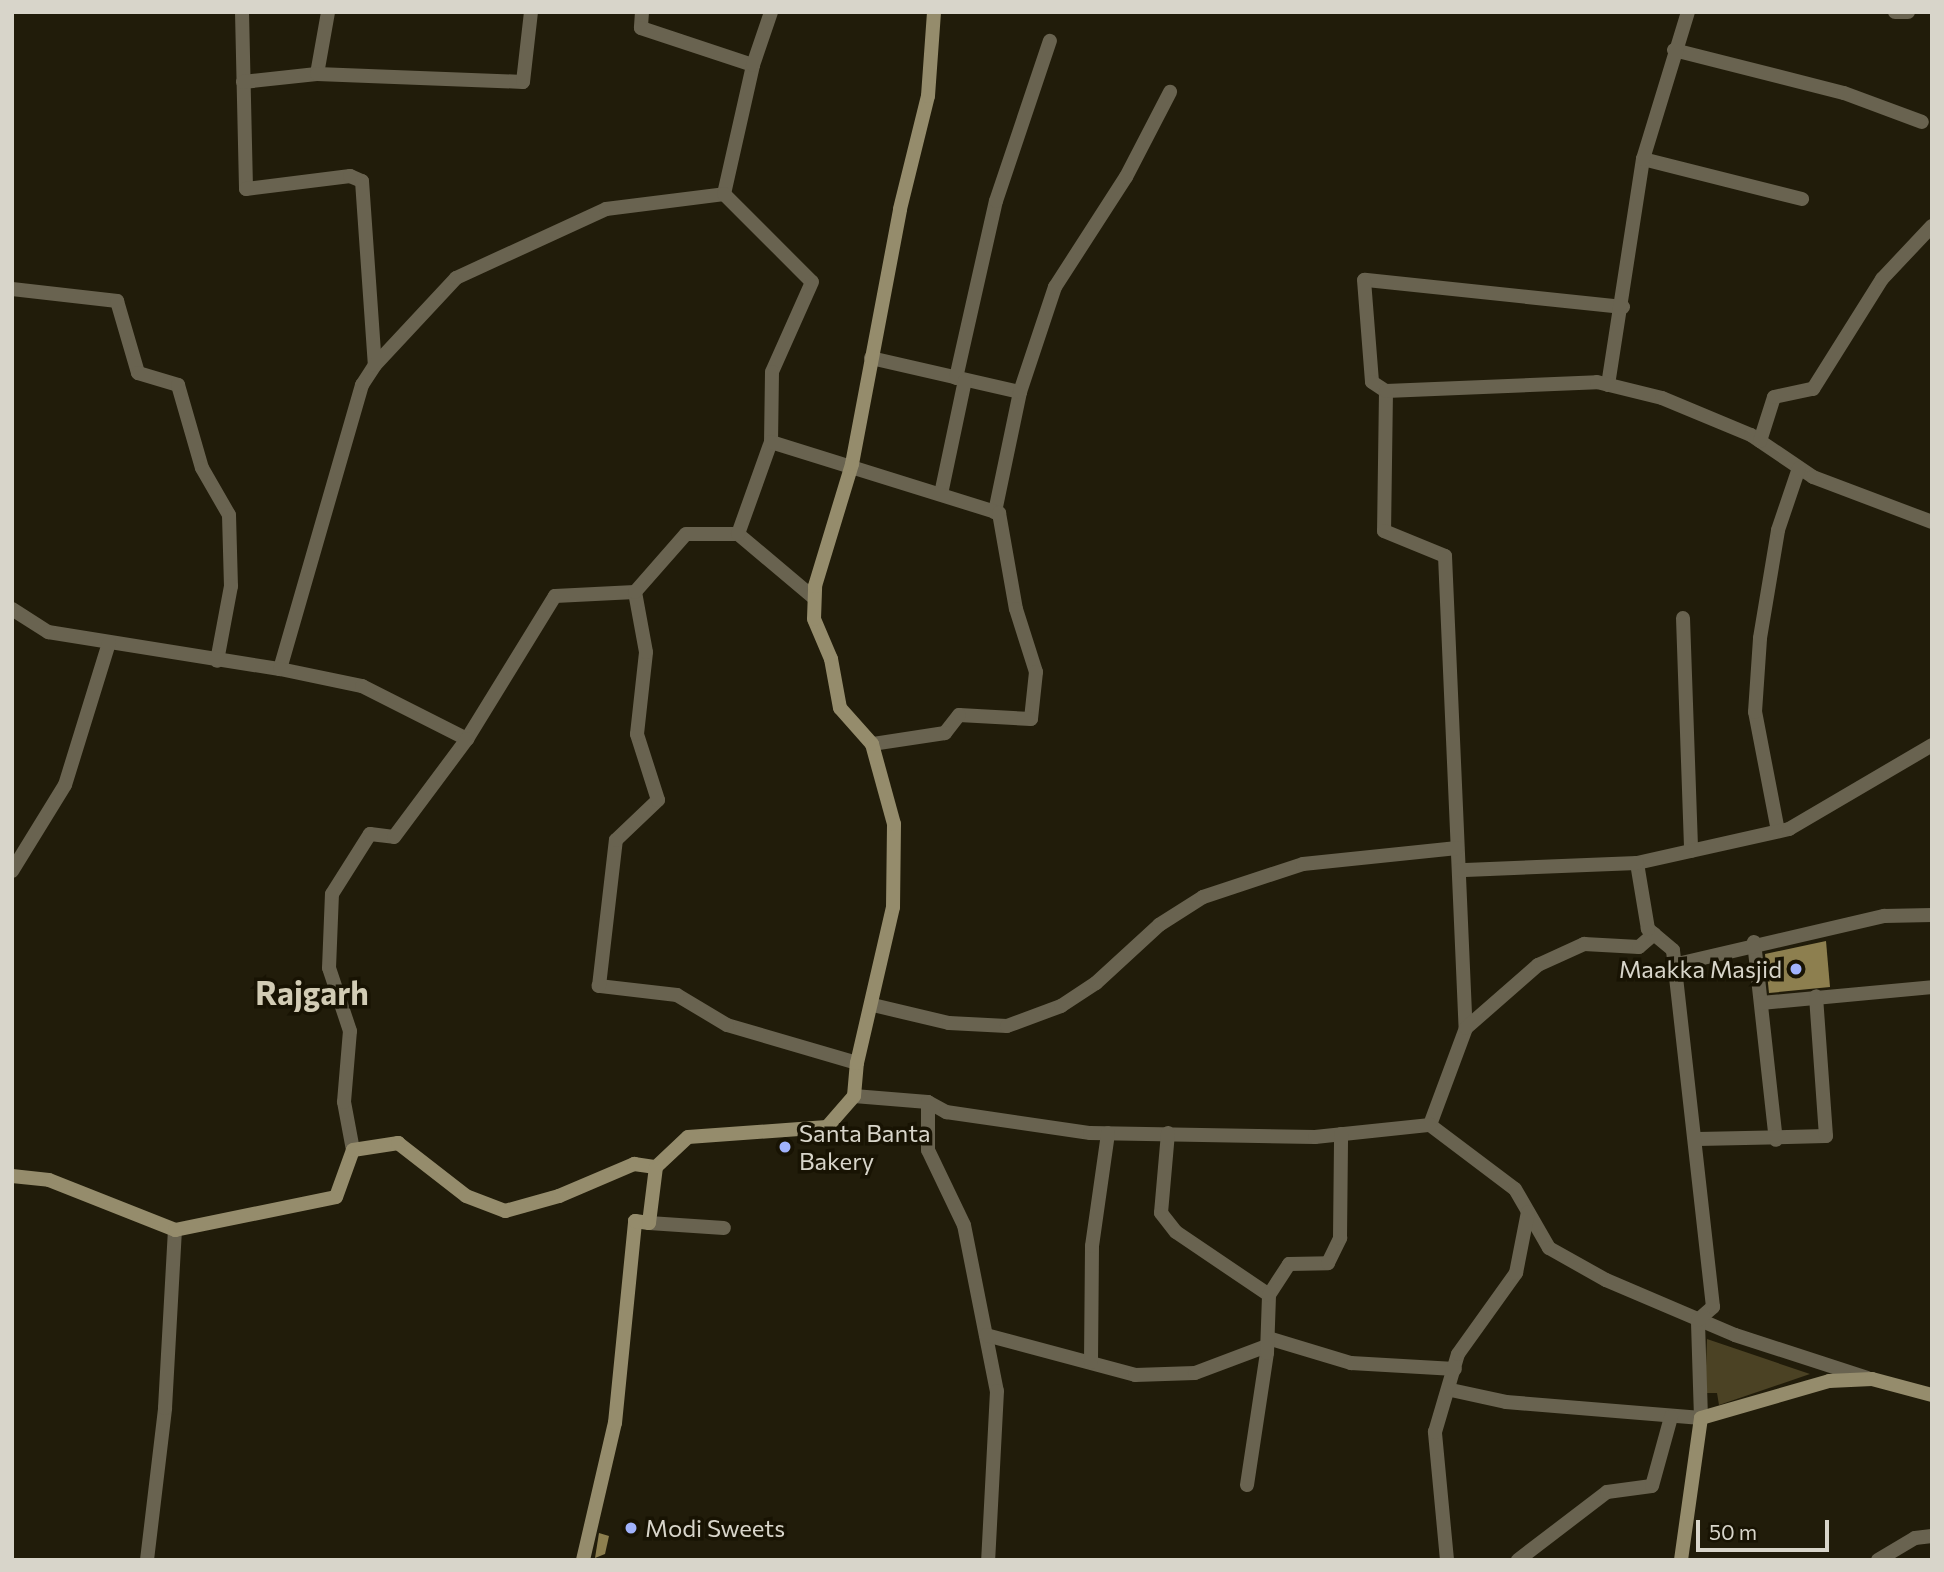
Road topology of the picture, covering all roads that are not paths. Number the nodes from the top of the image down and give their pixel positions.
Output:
1 (242, 12) edge
2 (328, 12) edge
3 (531, 12) edge
4 (642, 12) edge
5 (771, 12) edge
6 (934, 12) edge
7 (1688, 12) edge
8 (1895, 12) edge
9 (1908, 12) edge
10 (1050, 41) dead end
11 (1674, 50) junction
12 (753, 65) junction
13 (317, 74) junction
14 (243, 82) junction
15 (1170, 92) dead end
16 (1922, 122) dead end
17 (1643, 159) junction
18 (724, 194) junction
19 (1802, 199) dead end
20 (1929, 235) edge
21 (12, 289) edge
22 (1623, 307) junction
23 (872, 358) junction
24 (375, 365) junction
25 (960, 379) junction
26 (1608, 385) junction
27 (1386, 391) junction
28 (1020, 393) junction
29 (1759, 441) junction
30 (771, 442) junction
31 (852, 464) junction
32 (1799, 468) junction
33 (941, 494) junction
34 (995, 512) junction
35 (1932, 522) edge
36 (738, 534) junction
37 (635, 592) junction
38 (814, 598) junction
39 (12, 609) edge
40 (1682, 618) dead end
41 (109, 643) junction
42 (217, 661) junction
43 (279, 669) junction
44 (467, 739) junction
45 (872, 744) junction
46 (1932, 745) edge
47 (1778, 831) junction
48 (1457, 848) junction
49 (1691, 851) junction
50 (1637, 863) junction
51 (1458, 870) junction
52 (12, 871) edge
53 (1932, 915) edge
54 (1654, 934) junction
55 (1754, 942) junction
56 (1673, 965) junction
57 (1932, 987) edge
58 (1816, 996) junction
59 (1761, 1003) junction
60 (873, 1005) junction
61 (1466, 1028) junction
62 (857, 1063) junction
63 (854, 1096) junction
64 (928, 1102) junction
65 (1430, 1125) junction
66 (1108, 1133) junction
67 (1168, 1133) junction
68 (1341, 1134) junction
69 (1698, 1139) junction
70 (1776, 1140) junction
71 (353, 1150) junction
72 (656, 1167) junction
73 (12, 1176) edge
74 (1528, 1212) junction
75 (649, 1223) junction
76 (724, 1228) dead end
77 (175, 1230) junction
78 (1269, 1295) junction
79 (1698, 1320) junction
80 (986, 1335) junction
81 (1267, 1342) junction
82 (1091, 1362) junction
83 (1455, 1369) junction
84 (1872, 1380) junction
85 (1451, 1390) junction
86 (1932, 1395) edge
87 (1671, 1417) junction
88 (1701, 1418) junction
89 (1247, 1485) dead end
90 (1932, 1536) edge
91 (147, 1560) edge
92 (583, 1560) edge
93 (988, 1560) edge
94 (1447, 1560) edge
95 (1518, 1560) edge
96 (1681, 1560) edge
97 (1878, 1560) edge

1 - 14 street
2 - 13 street
3 - 13 street
4 - 12 street
5 - 12 street
6 - 23 street
7 - 11 street
8 - 9 street
10 - 25 street
11 - 16 street
11 - 17 street
12 - 18 street
13 - 14 street
14 - 24 street
15 - 28 street
17 - 19 street
17 - 22 street
18 - 24 street
18 - 30 street
20 - 29 street
21 - 42 street
22 - 26 street
22 - 27 street
23 - 25 street
23 - 31 street
24 - 43 street
25 - 28 street
25 - 33 street
26 - 27 street
26 - 29 street
27 - 48 street
28 - 34 street
29 - 32 street
30 - 31 street
30 - 36 street
31 - 33 street
31 - 38 street
32 - 35 street
32 - 47 street
33 - 34 street
34 - 45 street
36 - 37 street
36 - 38 street
37 - 44 street
37 - 62 street
38 - 45 street
39 - 41 street
40 - 49 street
41 - 42 street
41 - 52 street
42 - 43 street
43 - 44 street
44 - 71 street
45 - 60 street
46 - 47 street
47 - 49 street
48 - 51 street
48 - 60 street
49 - 50 street
50 - 51 street
50 - 54 street
51 - 61 street
53 - 55 street
54 - 56 street
54 - 61 street
55 - 56 street
55 - 59 street
56 - 69 street
57 - 58 street
58 - 59 street
58 - 70 street
59 - 70 street
60 - 62 street
61 - 65 street
62 - 63 street
63 - 64 street
63 - 72 street
64 - 66 street
64 - 80 street
65 - 68 street
65 - 74 street
66 - 67 street
66 - 82 street
67 - 68 street
67 - 78 street
68 - 78 street
69 - 70 street
69 - 79 street
71 - 72 street
71 - 77 street
72 - 75 street
73 - 77 street
74 - 79 street
74 - 83 street
75 - 76 street
75 - 92 street
77 - 91 street
78 - 81 street
79 - 84 street
79 - 88 street
80 - 82 street
80 - 93 street
81 - 82 street
81 - 83 street
81 - 89 street
83 - 85 street
84 - 86 street
84 - 88 street
85 - 87 street
85 - 94 street
87 - 88 street
87 - 95 street
88 - 96 street
90 - 97 street

